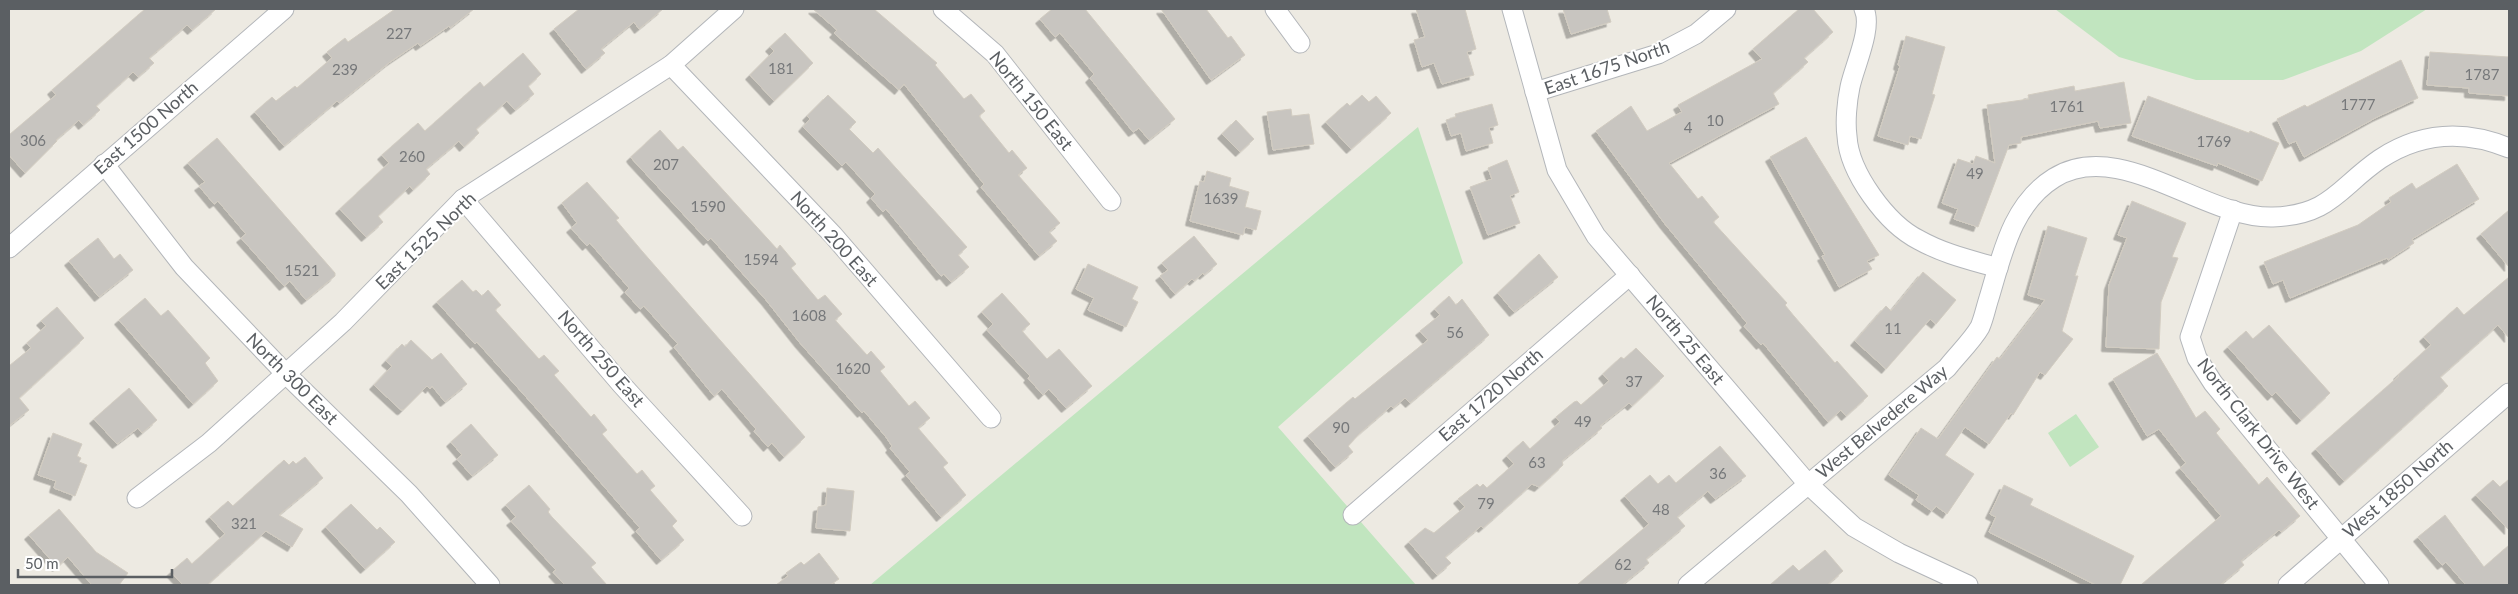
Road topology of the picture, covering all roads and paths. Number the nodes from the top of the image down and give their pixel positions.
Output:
1 (284, 9) edge
2 (734, 9) edge
3 (943, 9) edge
4 (1275, 9) edge
5 (1512, 9) edge
6 (1726, 9) edge
7 (1864, 9) edge
8 (1300, 43) dead end
9 (671, 64) junction
10 (1535, 92) junction
11 (2509, 148) edge
12 (104, 164) junction
13 (463, 199) junction
14 (1112, 201) dead end
15 (2234, 210) junction
16 (9, 248) edge
17 (1998, 268) junction
18 (1630, 275) junction
19 (286, 374) junction
20 (2509, 393) edge
21 (991, 418) dead end
22 (1808, 484) junction
23 (137, 498) dead end
24 (1353, 514) dead end
25 (742, 516) dead end
26 (2340, 539) junction
27 (490, 585) edge
28 (1688, 585) edge
29 (1968, 585) edge
30 (2288, 585) edge
31 (2379, 585) edge

1 - 12 street, East 1500 North
2 - 9 street, East 1525 North
3 - 14 street, North 150 East
4 - 8 street
5 - 10 street, North 25 East
6 - 10 street, East 1675 North
7 - 17 street
9 - 13 street, East 1525 North
9 - 21 street, North 200 East
10 - 18 street, North 25 East
11 - 15 street
12 - 16 street, East 1500 North
12 - 19 street, North 300 East
13 - 19 street, East 1525 North
13 - 25 street, North 250 East
15 - 17 street, West Belvedere Way
15 - 26 street, North Clark Drive West
17 - 22 street, West Belvedere Way
18 - 22 street, North 25 East
18 - 24 street, East 1720 North
19 - 23 street, East 1525 North
19 - 27 street, North 300 East
20 - 26 street, West 1850 North
22 - 28 street, West Belvedere Way
22 - 29 street, North 25 East
26 - 30 street, West 1850 North
26 - 31 street, North Clark Drive West

